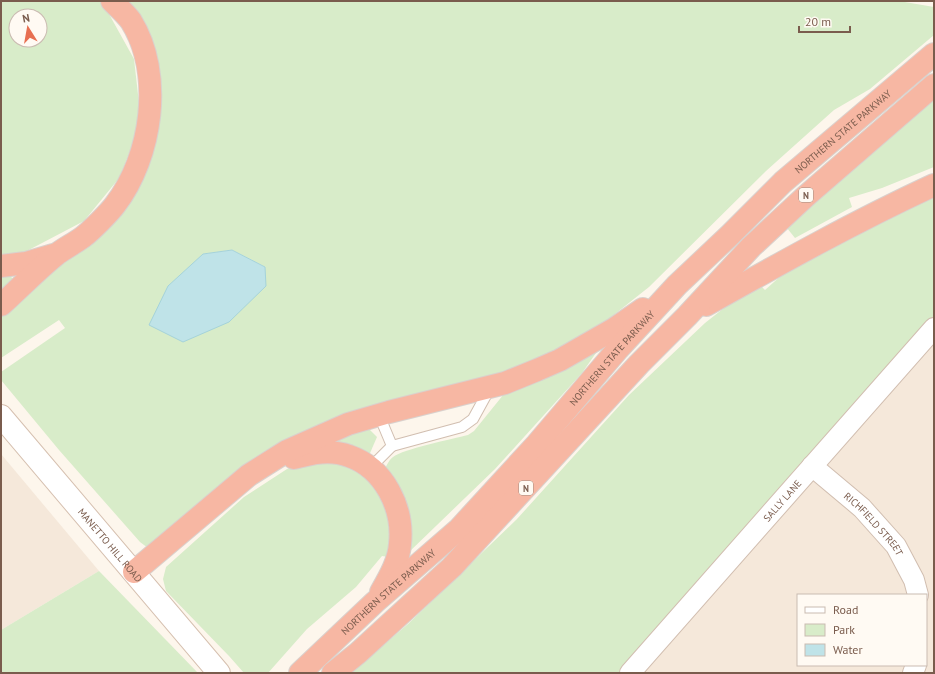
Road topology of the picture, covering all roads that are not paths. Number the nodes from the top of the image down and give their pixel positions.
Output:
1 (112, 1) edge
2 (934, 54) edge
3 (934, 84) edge
4 (934, 185) edge
5 (58, 254) junction
6 (1, 266) edge
7 (677, 285) junction
8 (1, 305) edge
9 (687, 316) junction
10 (934, 328) edge
11 (491, 386) junction
12 (379, 415) junction
13 (1, 416) edge
14 (392, 446) junction
15 (812, 466) junction
16 (370, 468) junction
17 (137, 576) junction
18 (918, 594) edge
19 (375, 602) junction
20 (216, 669) edge
21 (300, 673) edge
22 (333, 673) edge
23 (630, 673) edge

1 - 5 highway
2 - 7 highway, NORTHERN STATE PARKWAY / N
3 - 9 highway, N
4 - 9 highway
5 - 6 highway
5 - 8 highway
7 - 11 highway
7 - 19 highway, NORTHERN STATE PARKWAY / N
9 - 22 highway, N
10 - 15 street, SALLY LANE
11 - 12 highway
11 - 14 lane
12 - 14 lane
12 - 17 highway
13 - 17 main road, MANETTO HILL ROAD
14 - 16 lane
15 - 18 street, RICHFIELD STREET
15 - 23 street, SALLY LANE
16 - 17 highway
16 - 19 highway
17 - 20 main road, MANETTO HILL ROAD
19 - 21 highway, NORTHERN STATE PARKWAY / N

